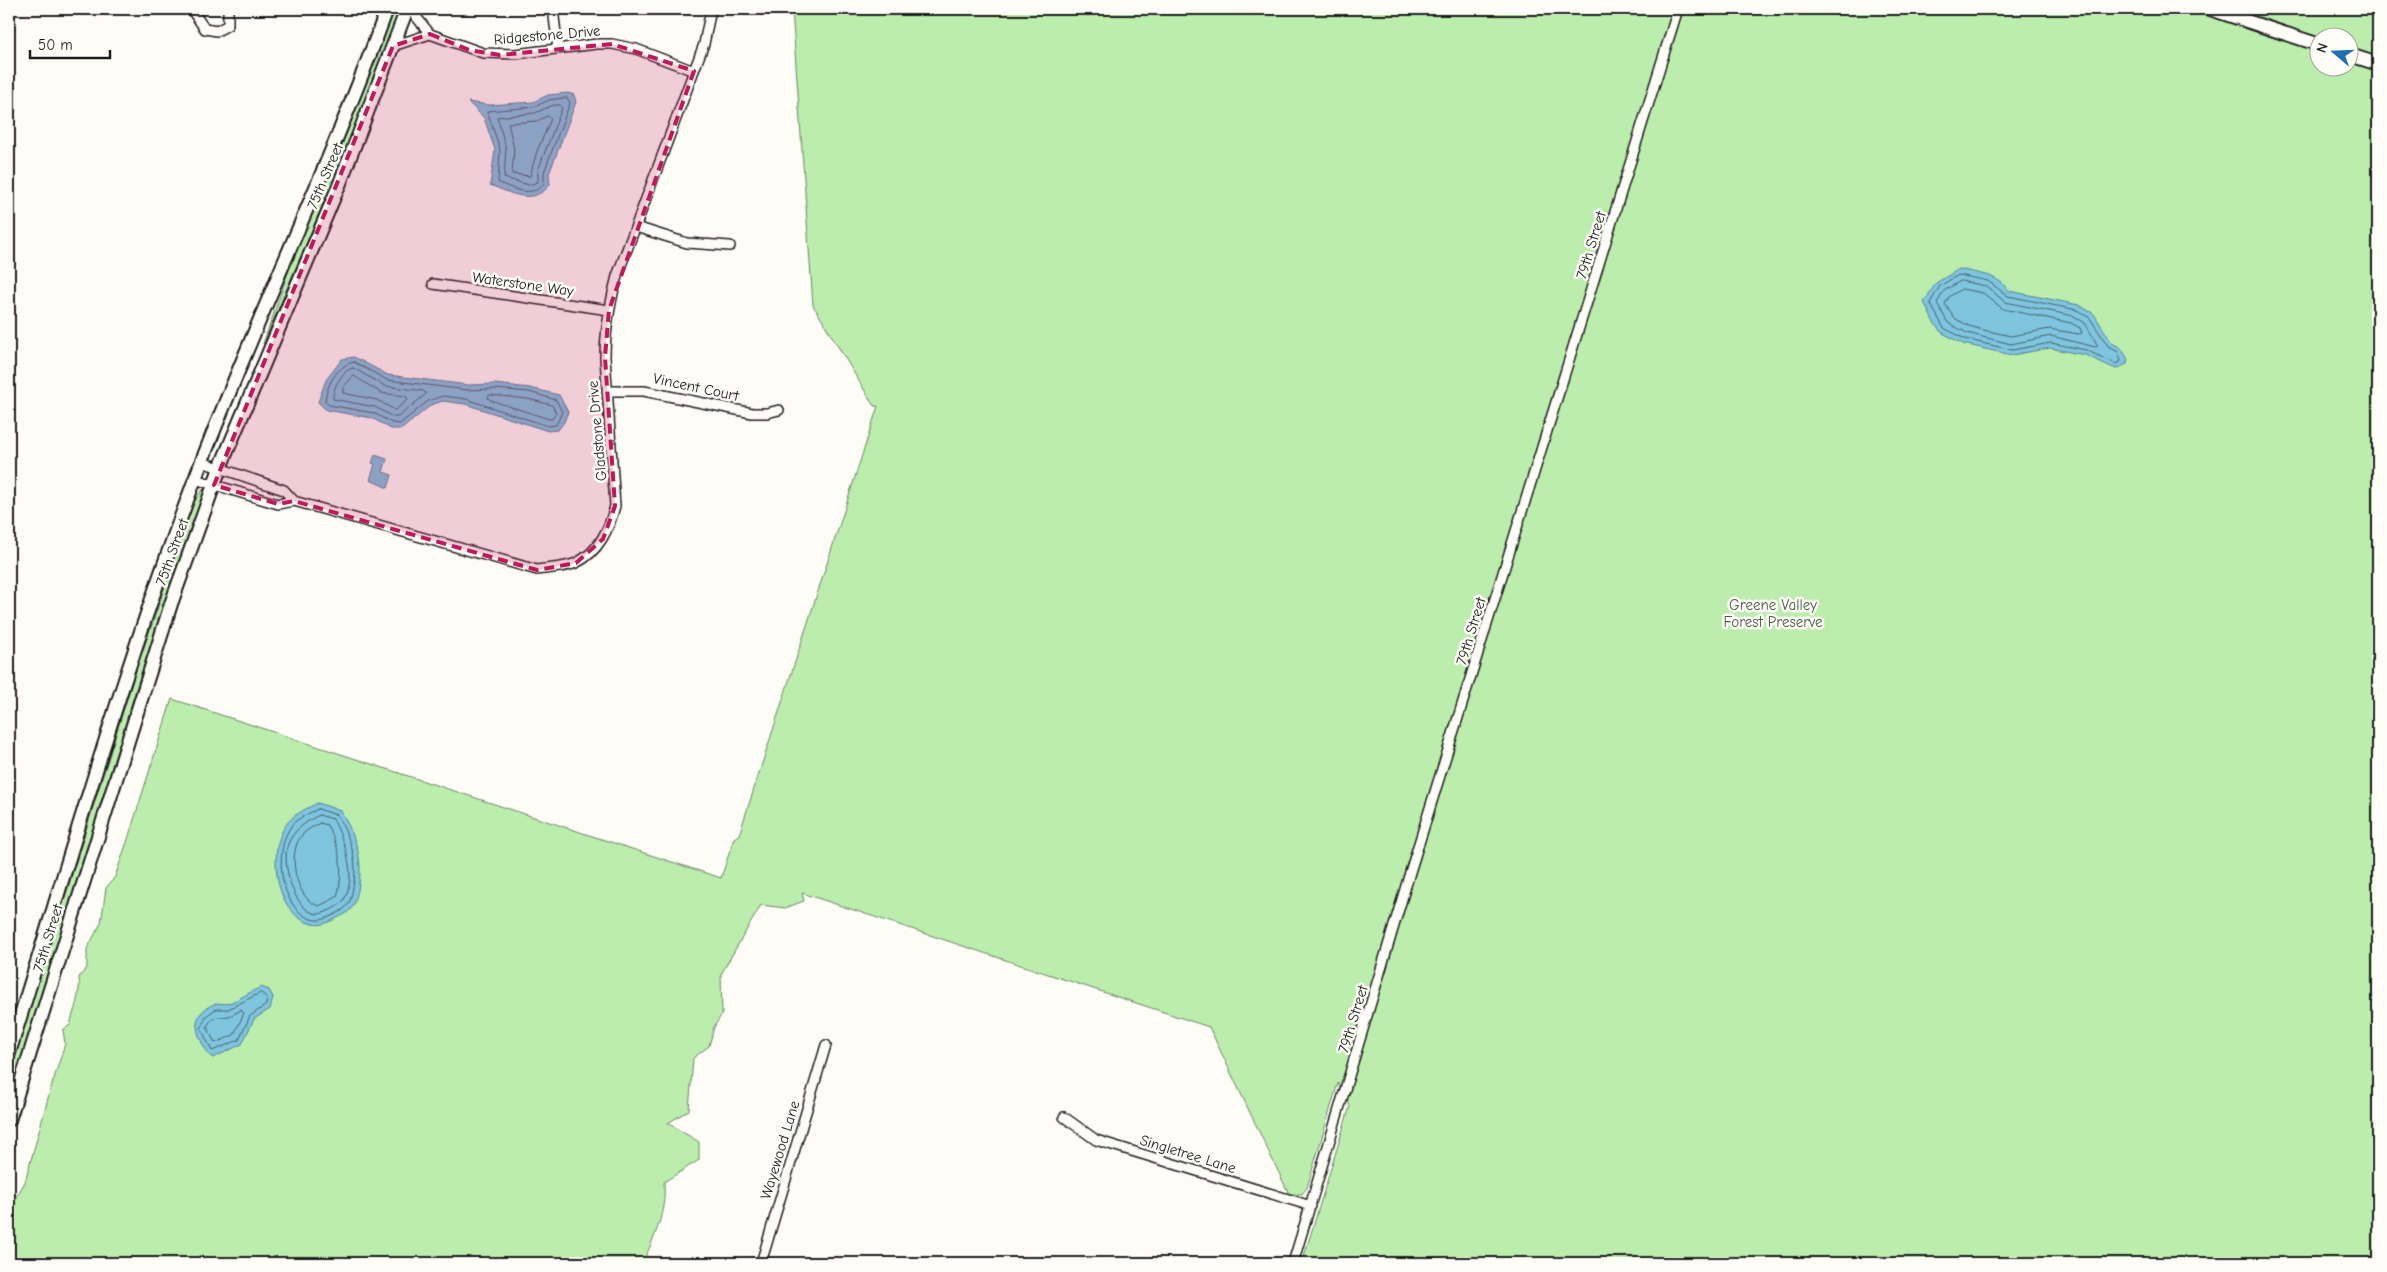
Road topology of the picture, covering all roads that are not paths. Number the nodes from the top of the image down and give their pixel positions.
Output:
1 (191, 9) edge
2 (228, 9) edge
3 (387, 9) edge
4 (409, 9) edge
5 (553, 9) edge
6 (711, 9) edge
7 (1678, 9) edge
8 (2210, 9) edge
9 (430, 34) junction
10 (2310, 42) edge
11 (393, 46) junction
12 (558, 49) junction
13 (2360, 58) edge
14 (2378, 64) edge
15 (694, 71) junction
16 (636, 227) junction
17 (730, 246) dead end
18 (433, 284) dead end
19 (609, 310) junction
20 (607, 391) junction
21 (780, 410) dead end
22 (202, 462) junction
23 (220, 468) junction
24 (195, 479) junction
25 (214, 485) junction
26 (294, 501) junction
27 (826, 1045) dead end
28 (9, 1053) edge
29 (1064, 1117) dead end
30 (9, 1120) edge
31 (1310, 1206) junction
32 (761, 1263) edge
33 (1293, 1263) edge

1 - 2 street
3 - 22 main road, 75th Street
4 - 9 street
4 - 11 main road, 75th Street
5 - 12 street
6 - 15 street, Gladstone Drive
7 - 31 street, 79th Street
8 - 10 main road
9 - 11 street
9 - 12 street, Ridgestone Drive
11 - 23 main road, 75th Street
12 - 15 street, Ridgestone Drive
13 - 14 main road
15 - 16 street, Gladstone Drive
16 - 17 street
16 - 19 street, Gladstone Drive
18 - 19 street, Waterstone Way
19 - 20 street, Gladstone Drive
20 - 21 street, Vincent Court
20 - 26 street, Gladstone Drive
22 - 23 street, Gladstone Drive
22 - 24 main road, 75th Street
23 - 25 main road, 75th Street
23 - 26 street, Gladstone Drive
24 - 25 street, Gladstone Drive
24 - 28 main road, 75th Street
25 - 26 street, Gladstone Drive
25 - 30 main road, 75th Street
27 - 32 street, Wayewood Lane
29 - 31 street, Singletree Lane
31 - 33 street, 79th Street

